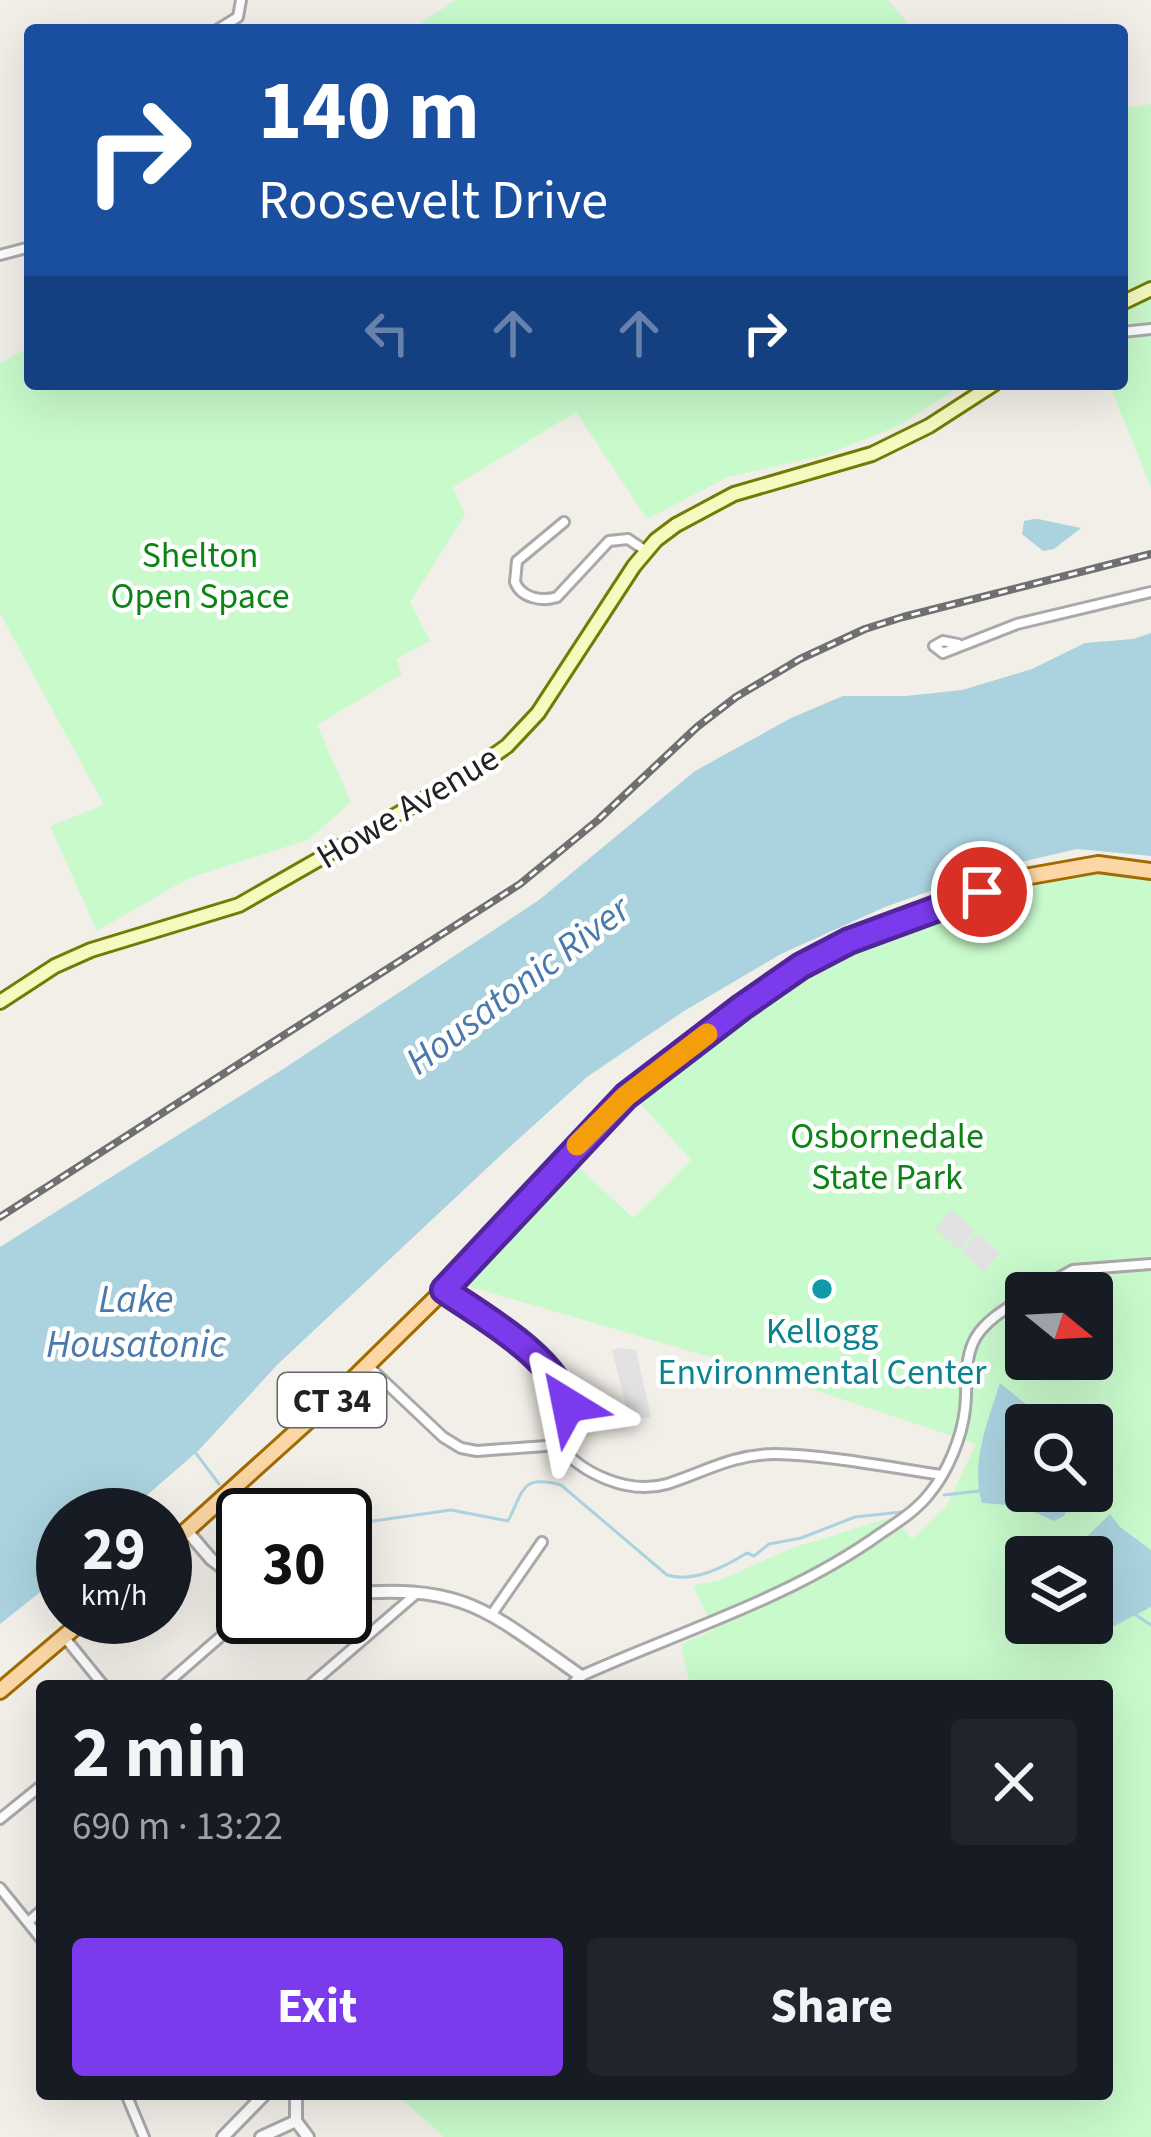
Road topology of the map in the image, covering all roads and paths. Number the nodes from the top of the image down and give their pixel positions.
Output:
1 (242, 0) edge
2 (227, 24) edge
3 (985, 390) edge
4 (564, 522) dead end
5 (646, 551) junction
6 (1151, 592) edge
7 (958, 644) dead end
8 (1151, 871) edge
9 (0, 1002) edge
10 (1151, 1264) edge
11 (1069, 1272) edge
12 (444, 1290) junction
13 (1005, 1311) edge
14 (368, 1365) junction
15 (559, 1445) junction
16 (942, 1475) junction
17 (192, 1526) edge
18 (192, 1537) edge
19 (542, 1542) dead end
20 (216, 1563) edge
21 (418, 1590) junction
22 (372, 1593) edge
23 (492, 1614) junction
24 (216, 1641) edge
25 (56, 1644) edge
26 (70, 1644) edge
27 (99, 1680) edge
28 (171, 1680) edge
29 (316, 1680) edge
30 (576, 1680) edge
31 (579, 1680) edge
32 (0, 1690) edge
33 (36, 1790) edge
34 (0, 1819) edge
35 (0, 1888) edge
36 (36, 1915) edge
37 (28, 1922) junction
38 (36, 1932) edge
39 (129, 2100) edge
40 (259, 2100) edge
41 (296, 2100) edge
42 (296, 2121) junction
43 (144, 2137) edge
44 (223, 2137) edge
45 (261, 2137) edge
46 (308, 2137) edge

1 - 2 street
3 - 5 main road, Howe Avenue
4 - 5 street
5 - 9 main road, Howe Avenue
6 - 7 street
8 - 12 main road, CT 34
10 - 11 street
12 - 14 main road, CT 34
12 - 15 street
13 - 16 street
14 - 15 street
14 - 17 main road, CT 34
15 - 16 street
16 - 31 street
18 - 20 street
19 - 23 street
21 - 22 street
21 - 23 street
21 - 29 street
23 - 30 street
24 - 28 street
25 - 32 main road
26 - 27 street
33 - 34 street
35 - 37 street
36 - 37 street
37 - 38 street
39 - 43 street
40 - 44 street
41 - 42 street
42 - 45 street
42 - 46 street

